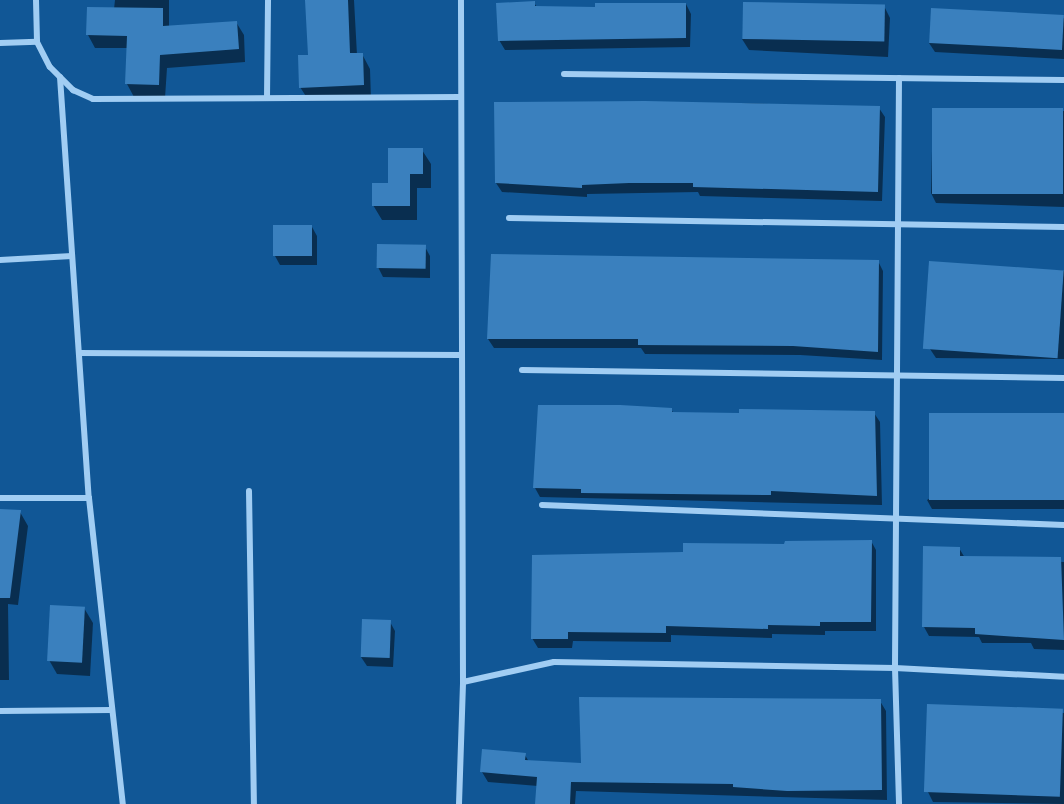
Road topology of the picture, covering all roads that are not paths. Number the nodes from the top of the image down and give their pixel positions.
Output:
1 (36, 0) edge
2 (268, 0) edge
3 (461, 0) edge
4 (37, 42) junction
5 (0, 43) edge
6 (564, 74) dead end
7 (60, 77) junction
8 (899, 78) junction
9 (1064, 80) edge
10 (460, 97) junction
11 (267, 99) junction
12 (509, 218) dead end
13 (899, 223) junction
14 (1064, 227) edge
15 (72, 256) junction
16 (0, 260) edge
17 (79, 353) junction
18 (460, 355) junction
19 (522, 370) dead end
20 (898, 376) junction
21 (1064, 378) edge
22 (249, 491) dead end
23 (0, 498) edge
24 (88, 498) junction
25 (542, 505) dead end
26 (897, 521) junction
27 (1064, 525) edge
28 (895, 668) junction
29 (1064, 677) edge
30 (463, 682) junction
31 (112, 710) junction
32 (0, 711) edge
33 (123, 804) edge
34 (254, 804) edge
35 (459, 804) edge
36 (899, 804) edge

1 - 4 street
2 - 11 street
3 - 10 street
4 - 5 street
4 - 7 street
6 - 8 street
7 - 11 street
7 - 15 street
8 - 9 street
8 - 13 street
10 - 11 street
10 - 18 street
12 - 13 street
13 - 14 street
13 - 20 street
15 - 16 street
15 - 17 street
17 - 18 street
17 - 24 street
18 - 30 street
19 - 20 street
20 - 21 street
20 - 26 street
22 - 34 street
23 - 24 street
24 - 31 street
25 - 26 street
26 - 27 street
26 - 28 street
28 - 29 street
28 - 30 street
28 - 36 street
30 - 35 street
31 - 32 street
31 - 33 street

